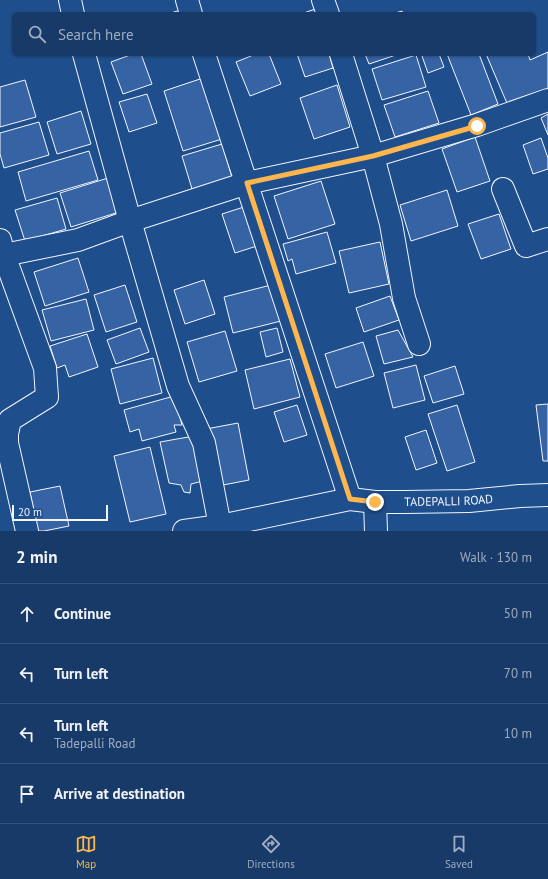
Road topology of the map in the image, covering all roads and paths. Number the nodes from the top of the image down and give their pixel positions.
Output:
1 (70, 0) edge
2 (187, 0) edge
3 (323, 0) edge
4 (73, 12) edge
5 (190, 12) edge
6 (327, 12) edge
7 (85, 56) edge
8 (205, 56) edge
9 (341, 56) edge
10 (548, 100) edge
11 (373, 156) junction
12 (247, 183) junction
13 (503, 189) dead end
14 (130, 221) junction
15 (548, 239) edge
16 (2, 247) edge
17 (418, 344) dead end
18 (548, 495) edge
19 (350, 499) junction
20 (375, 502) junction
21 (220, 526) junction
22 (27, 531) edge
23 (184, 531) edge
24 (376, 531) edge

1 - 4 street
2 - 5 street
3 - 6 street
7 - 14 street
8 - 12 street
9 - 11 street
10 - 11 street
11 - 12 street
11 - 17 street
12 - 14 street
12 - 19 street
13 - 15 street
14 - 16 street
14 - 21 street
16 - 22 street
18 - 20 street, TADEPALLI ROAD
19 - 20 street, TADEPALLI ROAD
19 - 21 street, TADEPALLI ROAD
20 - 24 street
21 - 23 street, TADEPALLI ROAD

